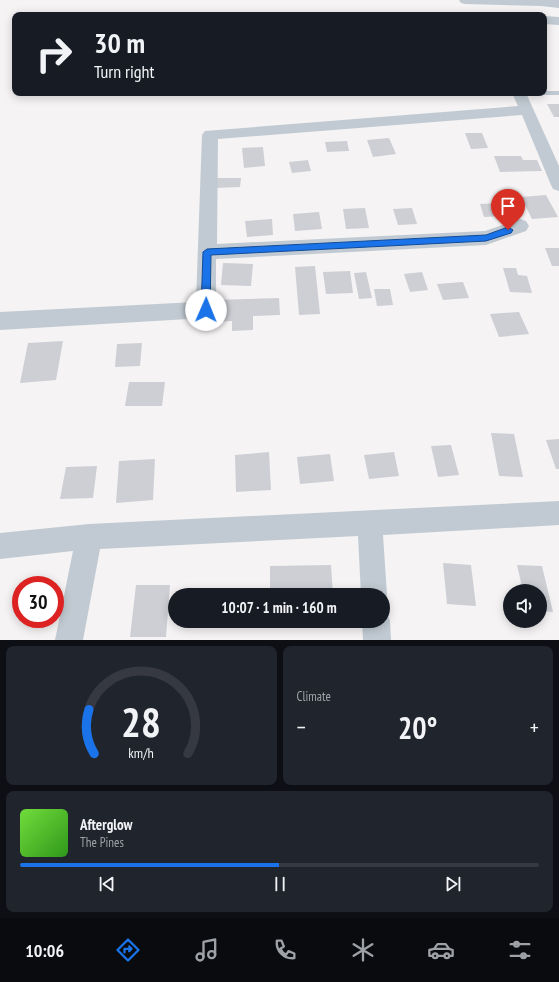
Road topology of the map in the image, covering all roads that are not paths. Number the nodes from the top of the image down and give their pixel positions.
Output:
1 (465, 0) edge
2 (559, 4) edge
3 (547, 20) edge
4 (559, 21) edge
5 (547, 93) edge
6 (559, 93) edge
7 (521, 96) edge
8 (527, 110) junction
9 (559, 185) edge
10 (520, 226) dead end
11 (207, 252) junction
12 (0, 321) edge
13 (559, 513) edge
14 (370, 522) junction
15 (89, 536) junction
16 (0, 546) edge
17 (374, 588) edge
18 (376, 628) edge
19 (69, 640) edge
20 (377, 640) edge

1 - 2 street
3 - 4 street
5 - 6 lane
7 - 8 street
8 - 9 street
8 - 11 street
10 - 11 street
11 - 12 street
13 - 14 street
14 - 15 street
14 - 17 street
15 - 16 street
15 - 19 street
18 - 20 street

